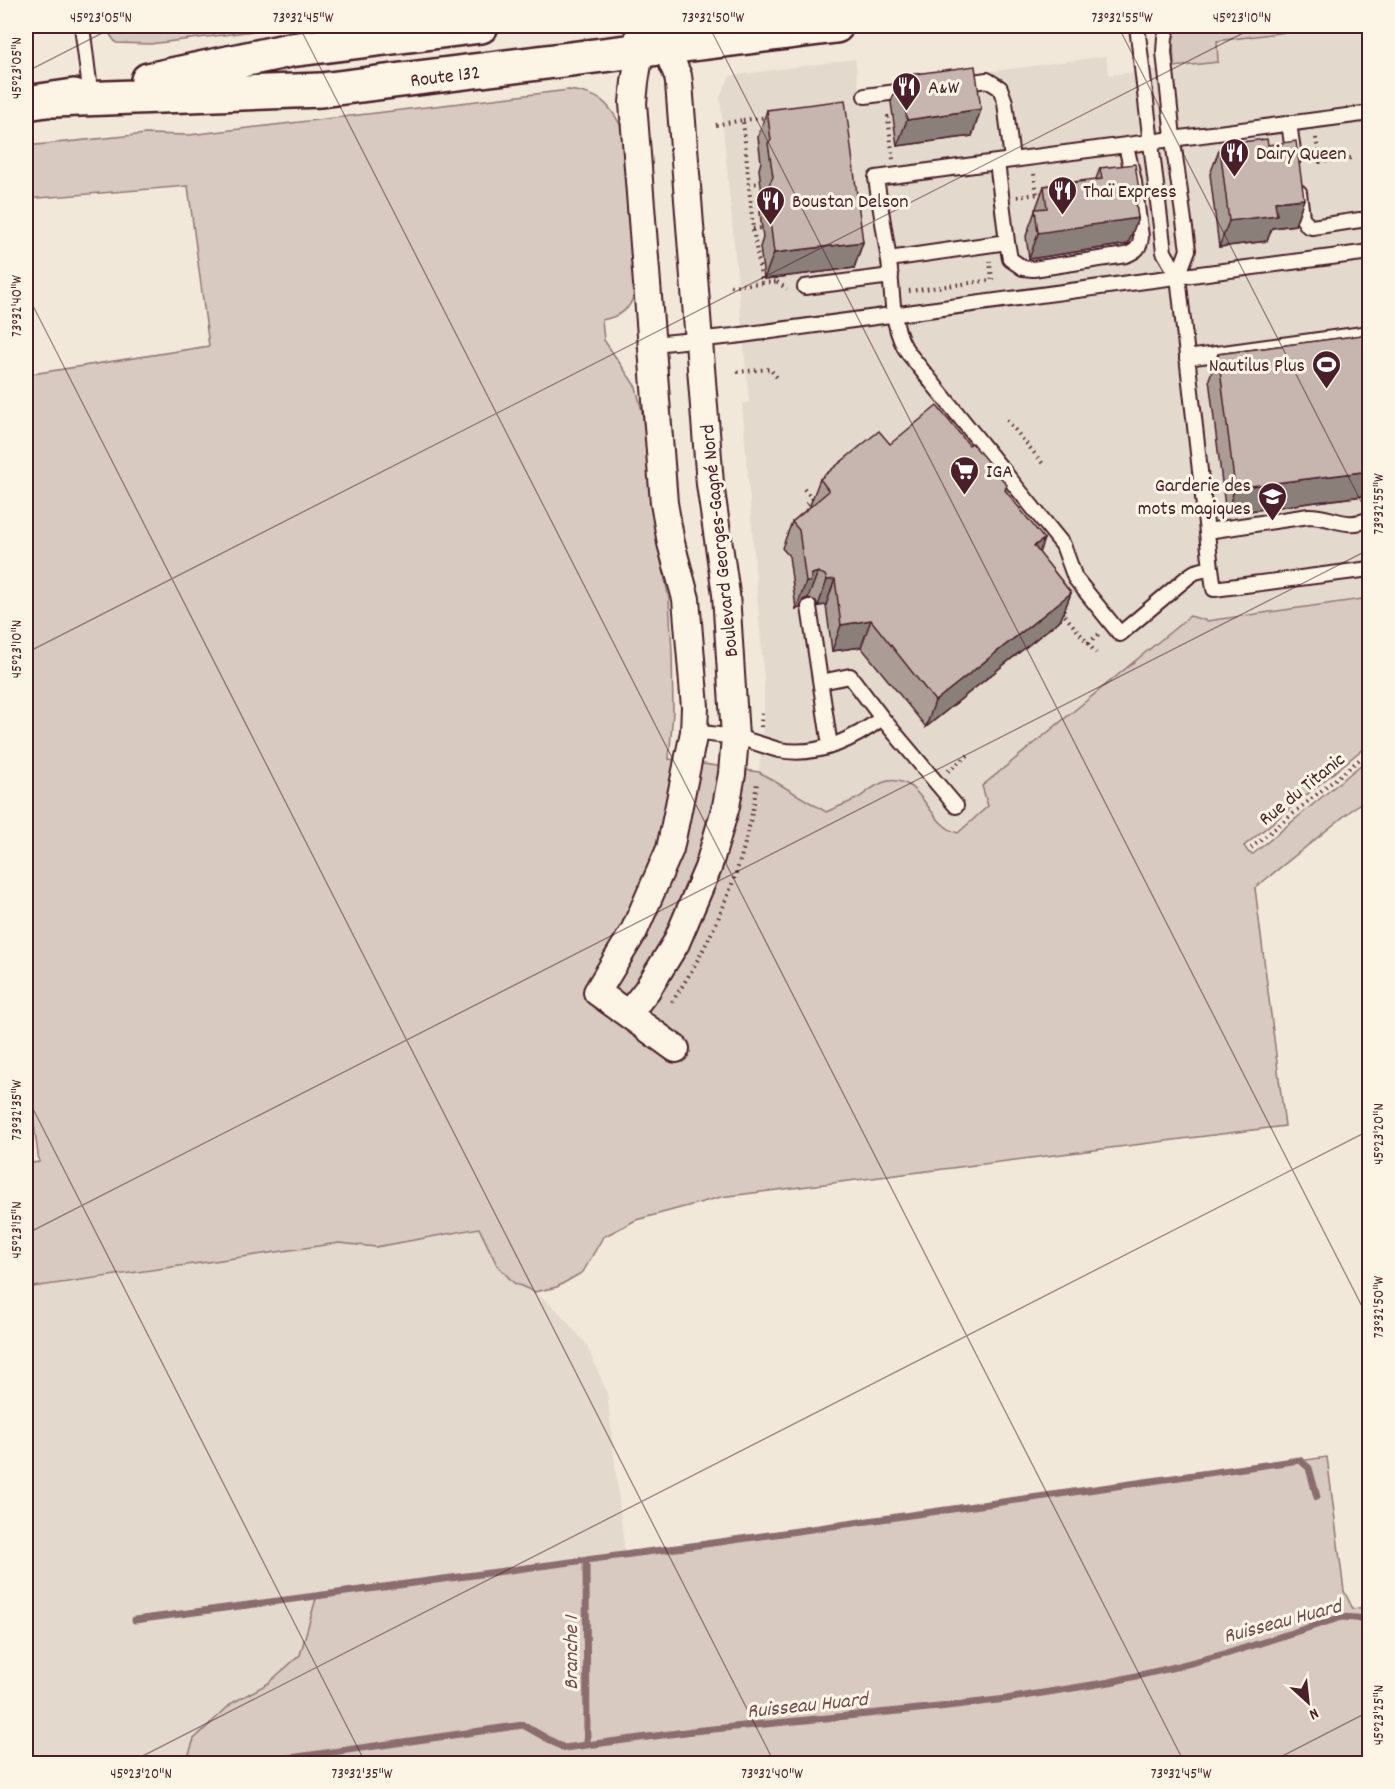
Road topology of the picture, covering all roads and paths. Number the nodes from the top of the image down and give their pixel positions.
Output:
1 (82, 26) edge
2 (468, 26) edge
3 (836, 26) edge
4 (1137, 26) edge
5 (1168, 26) edge
6 (652, 37) edge
7 (945, 86) edge
8 (922, 88) edge
9 (90, 95) junction
10 (865, 96) dead end
11 (39, 101) edge
12 (1370, 113) edge
13 (777, 116) edge
14 (893, 116) dead end
15 (743, 120) junction
16 (1289, 123) junction
17 (716, 124) dead end
18 (1174, 139) junction
19 (1307, 139) dead end
20 (1151, 142) junction
21 (1126, 145) junction
22 (1351, 158) dead end
23 (1012, 160) junction
24 (997, 162) junction
25 (893, 167) dead end
26 (761, 183) dead end
27 (749, 184) junction
28 (1055, 191) edge
29 (1017, 197) dead end
30 (1360, 220) dead end
31 (762, 228) dead end
32 (753, 229) junction
33 (1006, 242) junction
34 (1370, 252) edge
35 (989, 257) dead end
36 (889, 259) junction
37 (891, 276) junction
38 (1178, 276) junction
39 (776, 278) dead end
40 (762, 283) junction
41 (729, 286) dead end
42 (805, 287) dead end
43 (909, 291) dead end
44 (895, 314) junction
45 (1370, 333) edge
46 (699, 339) junction
47 (653, 344) junction
48 (1188, 358) junction
49 (737, 372) dead end
50 (779, 380) dead end
51 (1007, 420) dead end
52 (1044, 465) dead end
53 (804, 489) dead end
54 (821, 493) edge
55 (813, 499) junction
56 (807, 504) dead end
57 (1370, 519) edge
58 (1207, 531) junction
59 (1211, 568) junction
60 (1370, 569) edge
61 (810, 607) dead end
62 (1059, 608) edge
63 (1096, 653) dead end
64 (821, 682) junction
65 (882, 718) junction
66 (694, 732) junction
67 (735, 737) junction
68 (830, 746) junction
69 (1370, 751) edge
70 (971, 753) dead end
71 (935, 782) junction
72 (956, 806) dead end
73 (1251, 848) dead end
74 (628, 1014) junction
75 (676, 1050) dead end
76 (26, 1538) edge
77 (26, 1544) edge
78 (1319, 1764) edge
79 (1333, 1764) edge

1 - 9 lane
2 - 9 highway, Route 132
3 - 6 highway, Route 132
4 - 20 lane
5 - 18 lane
6 - 9 highway, Route 132
6 - 46 street, Boulevard Georges-Gagné Nord
6 - 47 street, Boulevard Georges-Gagné Nord
7 - 23 lane
8 - 10 lane
9 - 11 highway, Route 132
12 - 16 lane
13 - 15 path
14 - 25 path
15 - 17 path
15 - 27 path
16 - 18 lane
16 - 30 lane
18 - 20 lane
18 - 38 lane
19 - 22 path
20 - 21 lane
20 - 38 lane
21 - 23 lane
21 - 33 lane
23 - 24 lane
24 - 33 lane
24 - 36 lane
26 - 27 path
27 - 32 path
28 - 29 path
31 - 32 path
32 - 40 path
33 - 36 lane
34 - 38 lane
35 - 43 path
36 - 37 lane
37 - 42 lane
37 - 44 lane
38 - 44 lane
38 - 48 lane
39 - 40 path
40 - 41 path
44 - 46 lane
44 - 59 lane
45 - 48 lane
46 - 47 lane
46 - 67 street, Boulevard Georges-Gagné Nord
47 - 66 street, Boulevard Georges-Gagné Nord
48 - 58 lane
49 - 50 path
51 - 52 path
53 - 55 path
54 - 55 path
55 - 56 path
57 - 58 lane
58 - 59 lane
59 - 60 lane
61 - 64 lane
62 - 63 path
64 - 65 lane
64 - 68 lane
65 - 68 lane
65 - 71 lane
66 - 67 lane
66 - 74 street, Boulevard Georges-Gagné Nord
67 - 68 lane
67 - 74 street, Boulevard Georges-Gagné Nord
69 - 73 path, Rue du Titanic
70 - 71 path
71 - 72 lane
74 - 75 street
76 - 77 lane
78 - 79 path

